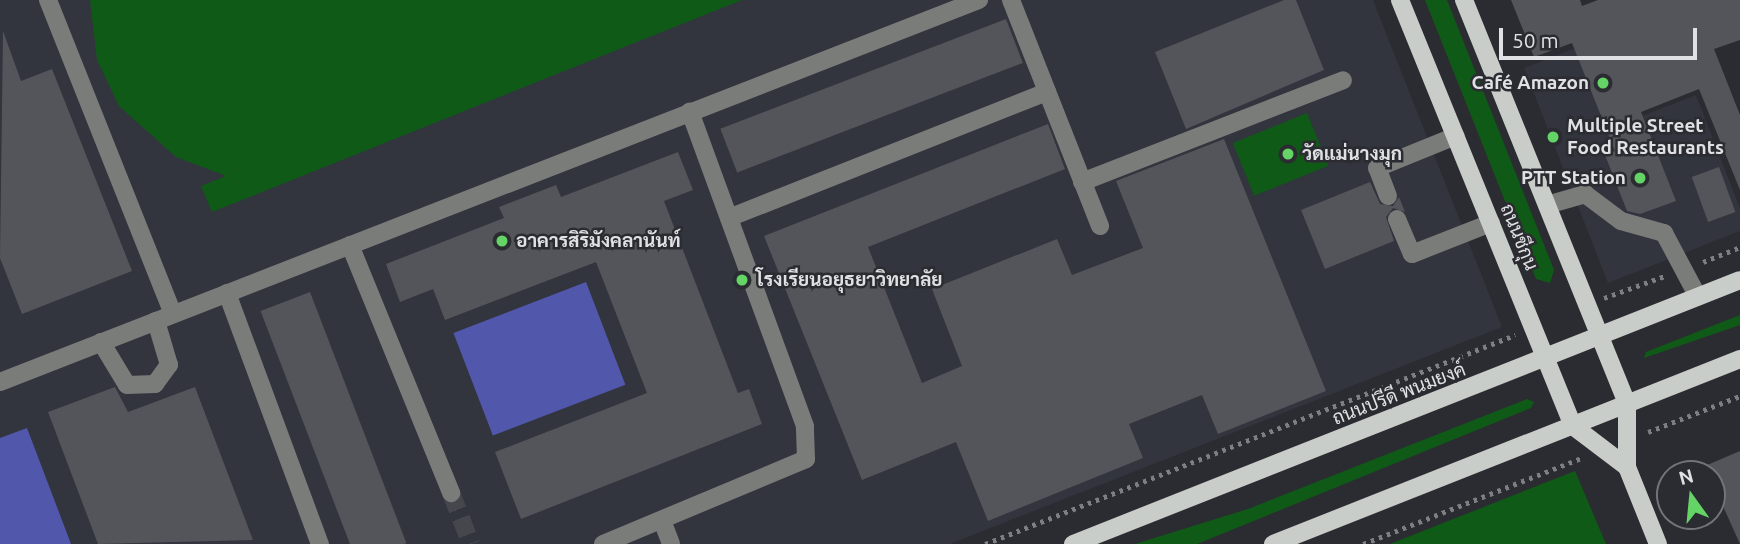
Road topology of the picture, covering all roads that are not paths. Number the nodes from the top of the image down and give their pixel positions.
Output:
1 (48, 0) edge
2 (979, 0) edge
3 (1011, 0) edge
4 (1401, 0) edge
5 (1464, 0) edge
6 (1343, 80) dead end
7 (1047, 92) junction
8 (690, 111) junction
9 (1456, 136) junction
10 (1082, 182) junction
11 (1388, 196) dead end
12 (1547, 205) junction
13 (731, 217) junction
14 (1397, 219) dead end
15 (1491, 223) junction
16 (1100, 226) dead end
17 (350, 245) junction
18 (1740, 280) edge
19 (227, 293) junction
20 (1698, 297) junction
21 (164, 318) junction
22 (1600, 335) junction
23 (101, 342) junction
24 (1546, 359) junction
25 (1740, 359) edge
26 (0, 382) edge
27 (1628, 404) junction
28 (1573, 426) junction
29 (1627, 467) junction
30 (451, 493) tunnel mouth
31 (663, 523) junction
32 (320, 544) edge
33 (603, 544) edge
34 (671, 544) edge
35 (1073, 544) edge
36 (1273, 544) edge
37 (1658, 544) edge

1 - 21 lane
2 - 8 lane
3 - 7 lane
4 - 9 main road, ถนนชีกุน
5 - 12 main road, ถนนชีกุน
6 - 10 lane
7 - 10 lane
7 - 13 lane
8 - 13 lane
8 - 17 lane
9 - 11 lane
9 - 15 main road, ถนนชีกุน
10 - 16 lane
12 - 20 lane
12 - 22 main road, ถนนชีกุน
13 - 31 lane
14 - 15 lane
15 - 24 main road, ถนนชีกุน
17 - 19 lane
17 - 30 lane
18 - 20 main road, ถนนปรีดี พนมยงค์
19 - 21 lane
19 - 32 lane
20 - 22 main road, ถนนปรีดี พนมยงค์
21 - 23 lane
21 - 23 lane
22 - 24 main road, ถนนปรีดี พนมยงค์
22 - 27 main road, ถนนชีกุน
23 - 26 lane
24 - 28 main road, ถนนชีกุน
24 - 35 main road, ถนนปรีดี พนมยงค์
25 - 27 main road
27 - 28 main road
27 - 29 main road, ถนนชีกุน
28 - 29 main road
28 - 36 main road
29 - 37 main road, ถนนชีกุน
31 - 33 lane
31 - 34 lane

